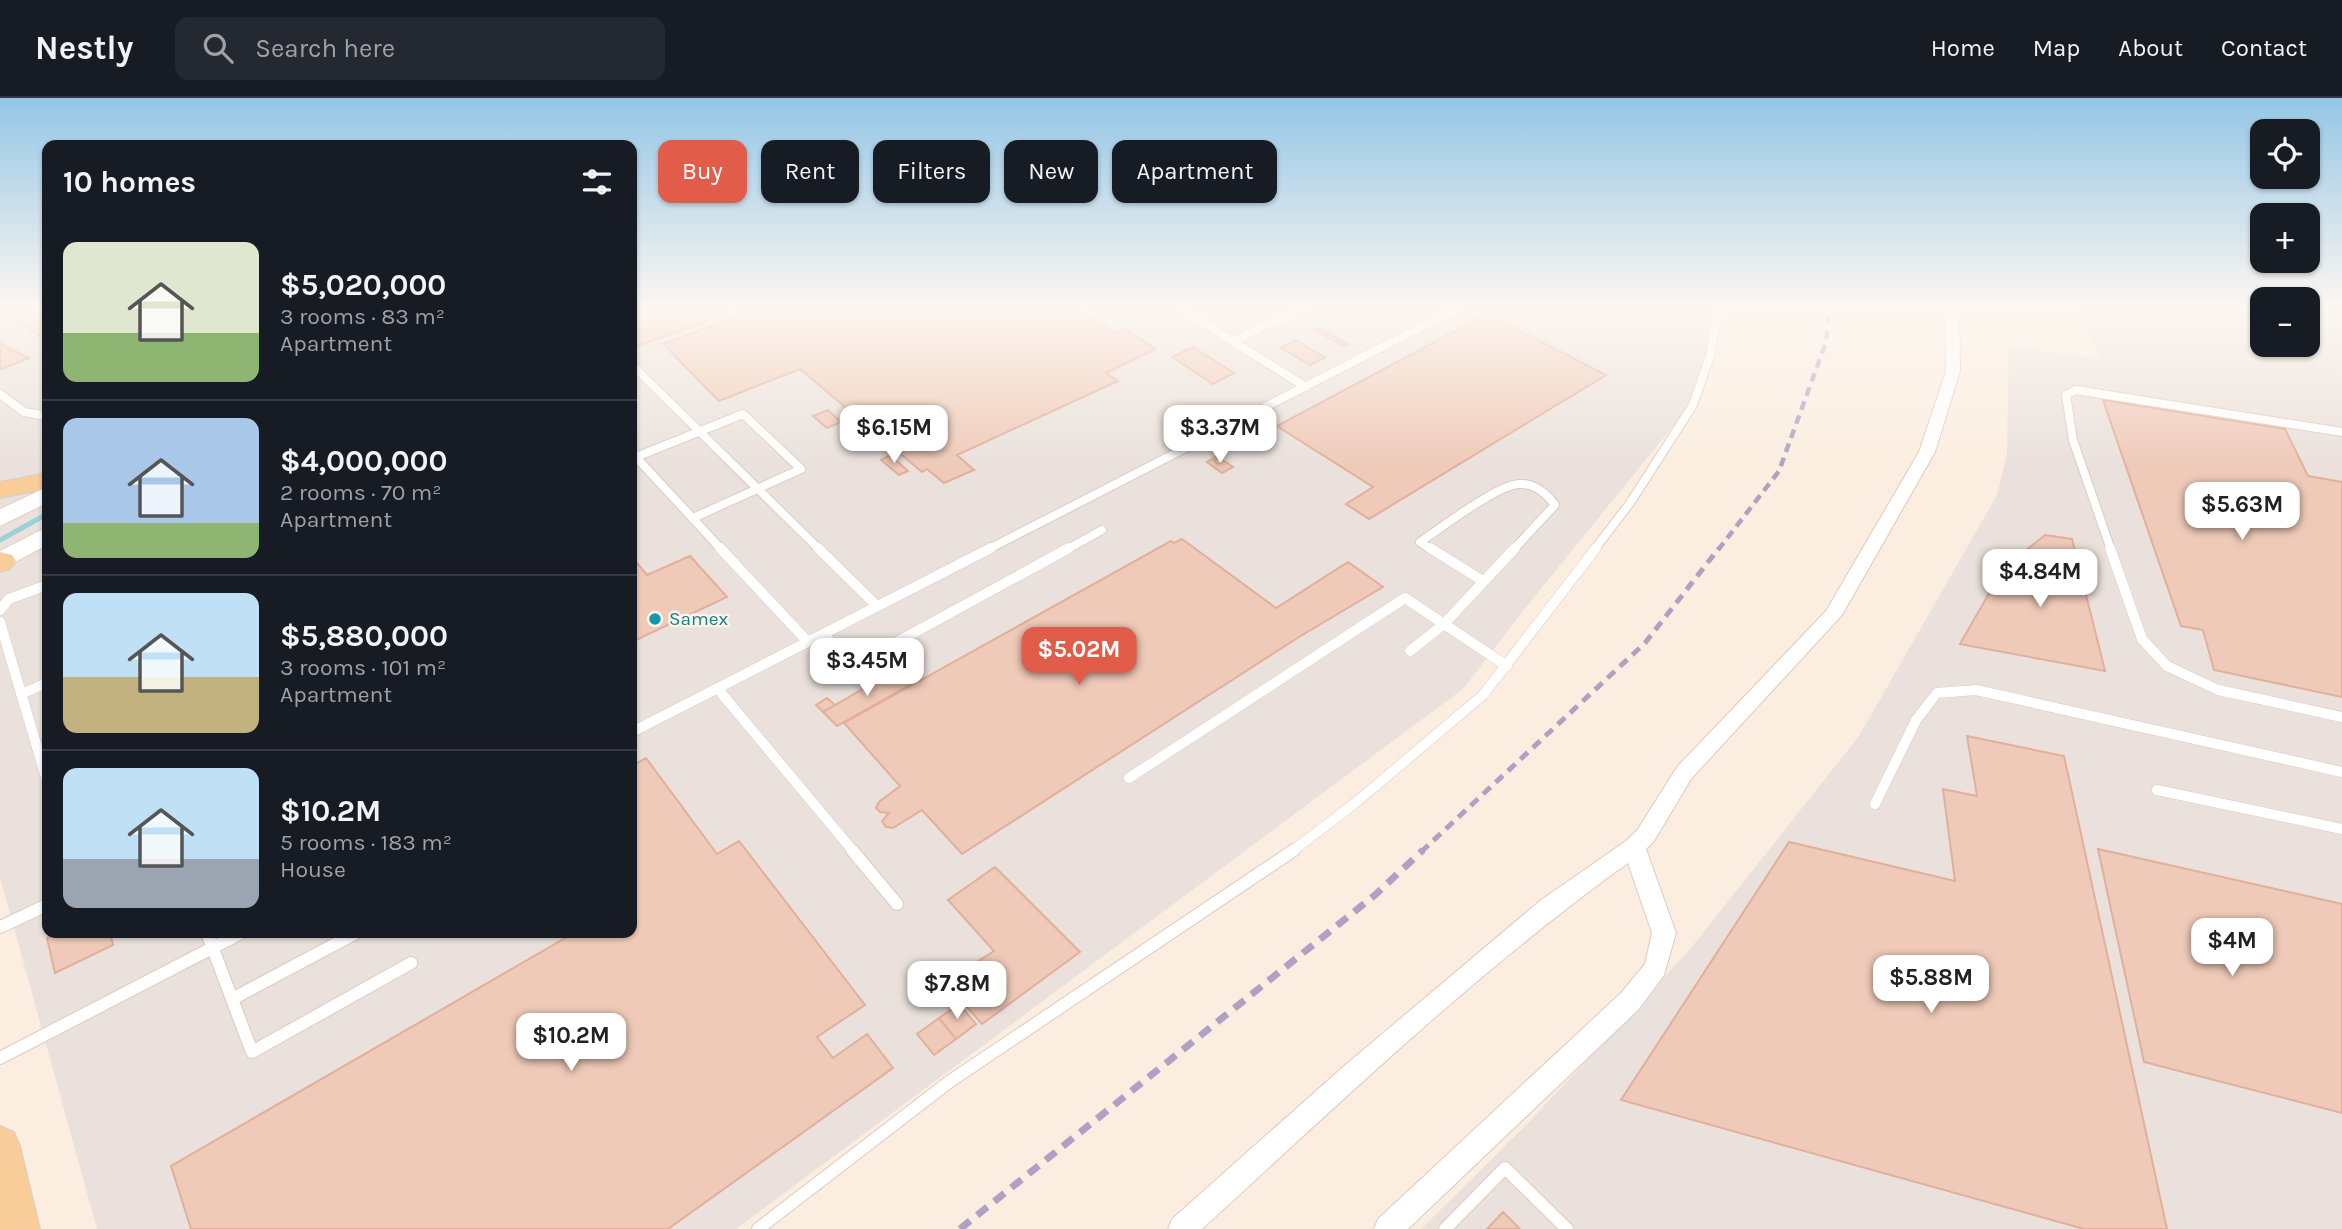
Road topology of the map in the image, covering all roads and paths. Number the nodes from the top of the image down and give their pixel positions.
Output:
1 (1263, 360) edge
2 (1358, 360) edge
3 (1707, 360) edge
4 (1953, 360) edge
5 (637, 370) edge
6 (1306, 387) junction
7 (0, 394) edge
8 (42, 415) edge
9 (699, 432) junction
10 (2342, 432) edge
11 (637, 454) edge
12 (637, 458) edge
13 (42, 482) edge
14 (757, 488) junction
15 (0, 490) edge
16 (42, 497) edge
17 (693, 518) junction
18 (0, 519) edge
19 (1102, 530) dead end
20 (42, 538) edge
21 (1, 562) edge
22 (1483, 582) junction
23 (42, 586) edge
24 (877, 606) junction
25 (0, 610) edge
26 (0, 622) edge
27 (1444, 624) junction
28 (824, 634) junction
29 (808, 642) junction
30 (1410, 651) dead end
31 (1507, 666) junction
32 (42, 685) edge
33 (717, 688) junction
34 (21, 694) junction
35 (2342, 717) edge
36 (637, 729) edge
37 (42, 764) edge
38 (2342, 772) edge
39 (1129, 778) dead end
40 (2157, 790) dead end
41 (1875, 804) dead end
42 (2342, 829) edge
43 (1634, 847) junction
44 (897, 904) dead end
45 (42, 907) edge
46 (0, 927) edge
47 (209, 938) edge
48 (231, 938) edge
49 (347, 938) edge
50 (213, 947) junction
51 (411, 963) dead end
52 (232, 999) junction
53 (0, 1058) edge
54 (0, 1146) edge
55 (19, 1229) edge
56 (758, 1229) edge
57 (1182, 1229) edge
58 (1388, 1229) edge
59 (1446, 1229) edge
60 (1567, 1229) edge

1 - 6 lane
2 - 6 lane
3 - 31 lane
4 - 43 street
5 - 9 lane
6 - 24 lane
7 - 8 lane
9 - 11 lane
9 - 14 lane
9 - 14 lane
10 - 35 lane
12 - 17 lane
13 - 15 main road
14 - 17 lane
14 - 24 lane
16 - 18 main road
17 - 29 lane
19 - 28 lane
20 - 21 main road
22 - 22 lane
22 - 27 lane
23 - 25 lane
24 - 28 lane
26 - 34 lane
27 - 30 lane
27 - 31 lane
27 - 39 lane
28 - 29 lane
29 - 33 lane
31 - 56 lane
32 - 34 lane
33 - 36 lane
33 - 44 lane
34 - 37 lane
38 - 41 lane
40 - 42 lane
43 - 57 street
43 - 58 street
45 - 46 lane
47 - 50 lane
48 - 50 lane
49 - 52 lane
50 - 52 lane
50 - 53 lane
51 - 52 lane
54 - 55 main road
59 - 60 lane

